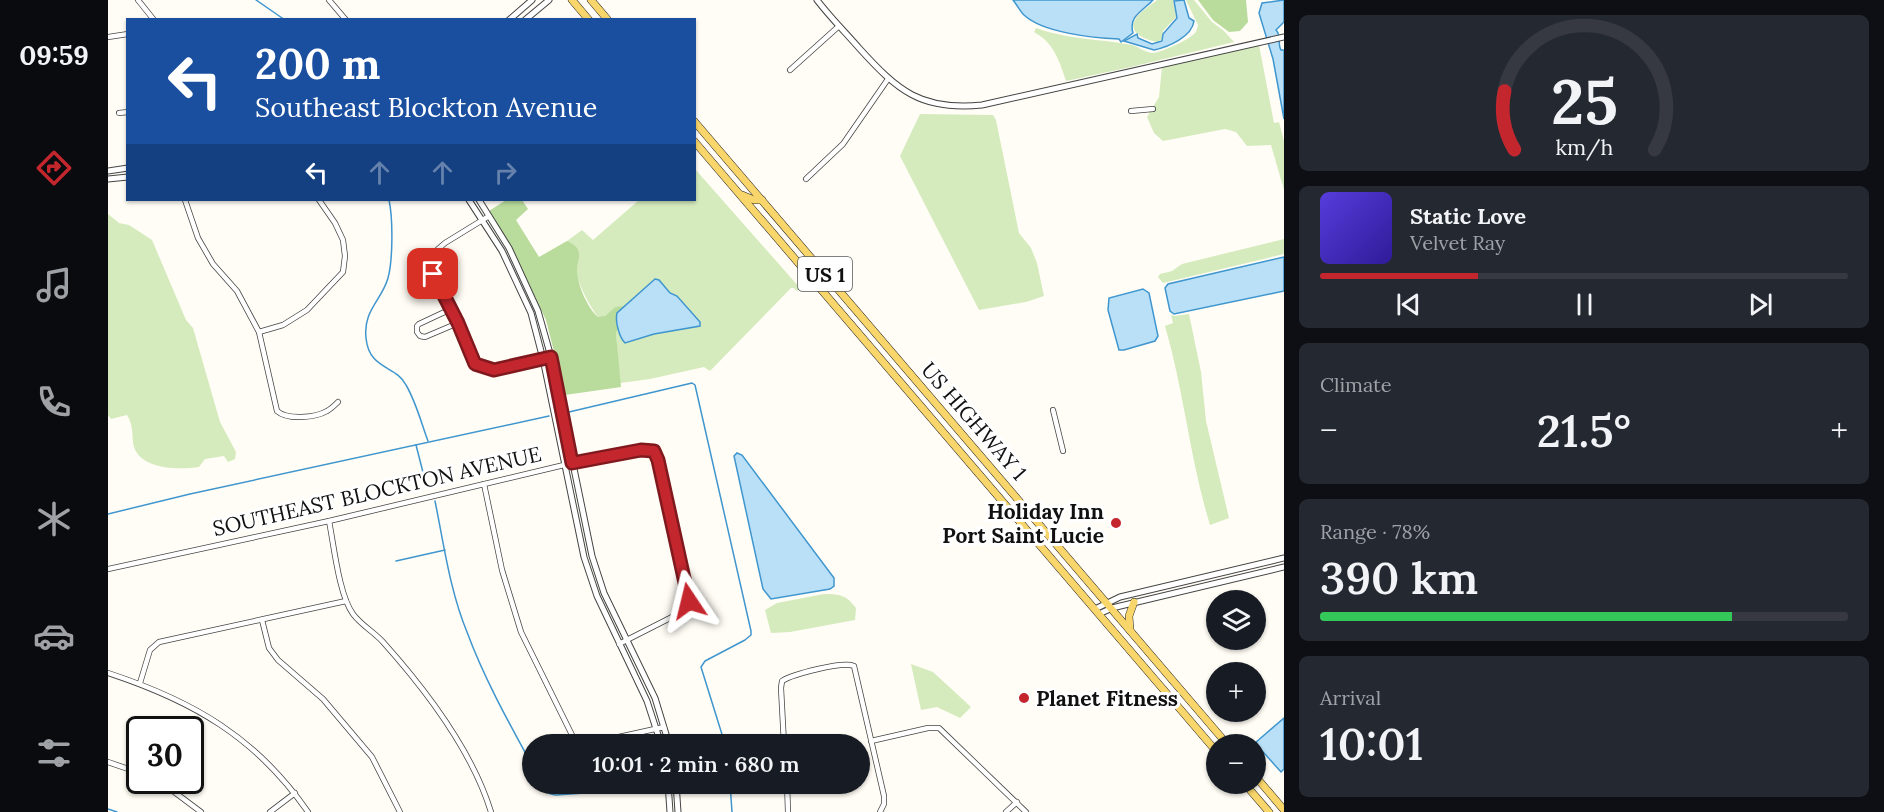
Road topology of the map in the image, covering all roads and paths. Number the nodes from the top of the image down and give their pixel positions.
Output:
1 (138, 0) edge
2 (330, 0) edge
3 (532, 0) edge
4 (549, 0) edge
5 (572, 0) edge
6 (591, 0) edge
7 (817, 0) edge
8 (152, 18) edge
9 (344, 18) edge
10 (511, 18) edge
11 (527, 18) edge
12 (587, 18) edge
13 (606, 18) edge
14 (839, 26) junction
15 (126, 34) edge
16 (108, 37) edge
17 (1282, 37) edge
18 (790, 70) dead end
19 (888, 79) junction
20 (1153, 109) dead end
21 (1131, 111) dead end
22 (126, 112) edge
23 (119, 113) dead end
24 (696, 123) edge
25 (696, 143) edge
26 (126, 168) edge
27 (108, 171) edge
28 (126, 177) edge
29 (108, 179) edge
30 (806, 179) dead end
31 (740, 194) junction
32 (762, 200) junction
33 (185, 201) edge
34 (320, 201) edge
35 (470, 201) edge
36 (479, 201) edge
37 (753, 210) junction
38 (772, 211) junction
39 (489, 216) junction
40 (482, 220) junction
41 (528, 285) junction
42 (520, 288) junction
43 (451, 309) junction
44 (458, 323) junction
45 (259, 332) junction
46 (551, 357) junction
47 (543, 359) junction
48 (338, 402) dead end
49 (1053, 410) dead end
50 (935, 422) junction
51 (956, 427) junction
52 (950, 440) junction
53 (971, 444) junction
54 (1063, 451) dead end
55 (572, 463) junction
56 (564, 465) junction
57 (484, 484) junction
58 (328, 521) junction
59 (1284, 558) edge
60 (1284, 567) edge
61 (108, 569) edge
62 (346, 601) junction
63 (1134, 602) junction
64 (1110, 605) junction
65 (1097, 611) junction
66 (262, 620) junction
67 (1130, 630) junction
68 (627, 640) junction
69 (619, 644) junction
70 (108, 673) edge
71 (140, 683) junction
72 (664, 727) junction
73 (657, 728) junction
74 (658, 734) edge
75 (666, 734) edge
76 (783, 734) edge
77 (869, 734) edge
78 (1218, 734) edge
79 (870, 737) edge
80 (1206, 740) edge
81 (871, 741) junction
82 (108, 762) edge
83 (126, 768) edge
84 (1266, 789) edge
85 (295, 793) junction
86 (177, 794) edge
87 (669, 794) edge
88 (677, 794) edge
89 (787, 794) edge
90 (1253, 794) edge
91 (669, 801) junction
92 (677, 801) junction
93 (1017, 802) junction
94 (1284, 810) edge
95 (201, 812) edge
96 (270, 812) edge
97 (308, 812) edge
98 (400, 812) edge
99 (491, 812) edge
100 (670, 812) edge
101 (678, 812) edge
102 (788, 812) edge
103 (880, 812) edge
104 (1006, 812) edge
105 (1026, 812) edge
106 (1269, 812) edge

1 - 8 street
2 - 9 street
3 - 10 street
4 - 11 street
5 - 12 main road
6 - 13 main road
7 - 14 street
14 - 18 street
14 - 19 street
15 - 16 street
17 - 19 street
19 - 30 street
20 - 21 street
22 - 23 street
24 - 32 main road, US HIGHWAY 1 / US 1
25 - 31 main road, US HIGHWAY 1 / US 1
26 - 27 street
28 - 29 street
31 - 32 main road
31 - 37 main road, US HIGHWAY 1 / US 1
32 - 38 main road, US HIGHWAY 1 / US 1
33 - 45 street
34 - 45 street
35 - 40 street
36 - 39 street
37 - 38 main road
37 - 50 main road, US HIGHWAY 1 / US 1
38 - 51 main road, US HIGHWAY 1 / US 1
39 - 40 street
39 - 41 street
40 - 42 street
40 - 43 street
41 - 42 street
41 - 46 street
42 - 47 street
43 - 44 street
43 - 44 street
44 - 47 street
45 - 48 street
46 - 47 street
46 - 55 street
47 - 56 street
49 - 54 street
50 - 51 main road
50 - 52 main road, US HIGHWAY 1 / US 1
51 - 53 main road, US HIGHWAY 1 / US 1
52 - 53 main road
52 - 65 main road, US HIGHWAY 1 / US 1
53 - 64 main road, US HIGHWAY 1 / US 1
55 - 56 street, SOUTHEAST BLOCKTON AVENUE
55 - 68 street
55 - 68 street, SOUTHEAST BLOCKTON AVENUE
56 - 57 street, SOUTHEAST BLOCKTON AVENUE
56 - 69 street
57 - 58 street, SOUTHEAST BLOCKTON AVENUE
57 - 73 street
58 - 61 street, SOUTHEAST BLOCKTON AVENUE
58 - 62 street
59 - 64 street
60 - 63 street
62 - 66 street
62 - 99 street
63 - 64 street
63 - 67 main road
64 - 65 street
64 - 67 main road, US HIGHWAY 1 / US 1
65 - 80 main road, US HIGHWAY 1 / US 1
66 - 71 street
66 - 98 street
67 - 78 main road, US HIGHWAY 1 / US 1
68 - 69 street
68 - 72 street
69 - 73 street
70 - 71 street
71 - 85 street
72 - 73 street
72 - 75 street
73 - 74 street
76 - 77 street
79 - 81 street
81 - 93 street
81 - 103 street
82 - 83 street
84 - 94 main road
85 - 96 street
85 - 97 street
86 - 95 street
87 - 91 street
88 - 92 street
89 - 102 street
90 - 106 main road
91 - 92 street
91 - 100 street
92 - 101 street
93 - 104 street
93 - 105 street

